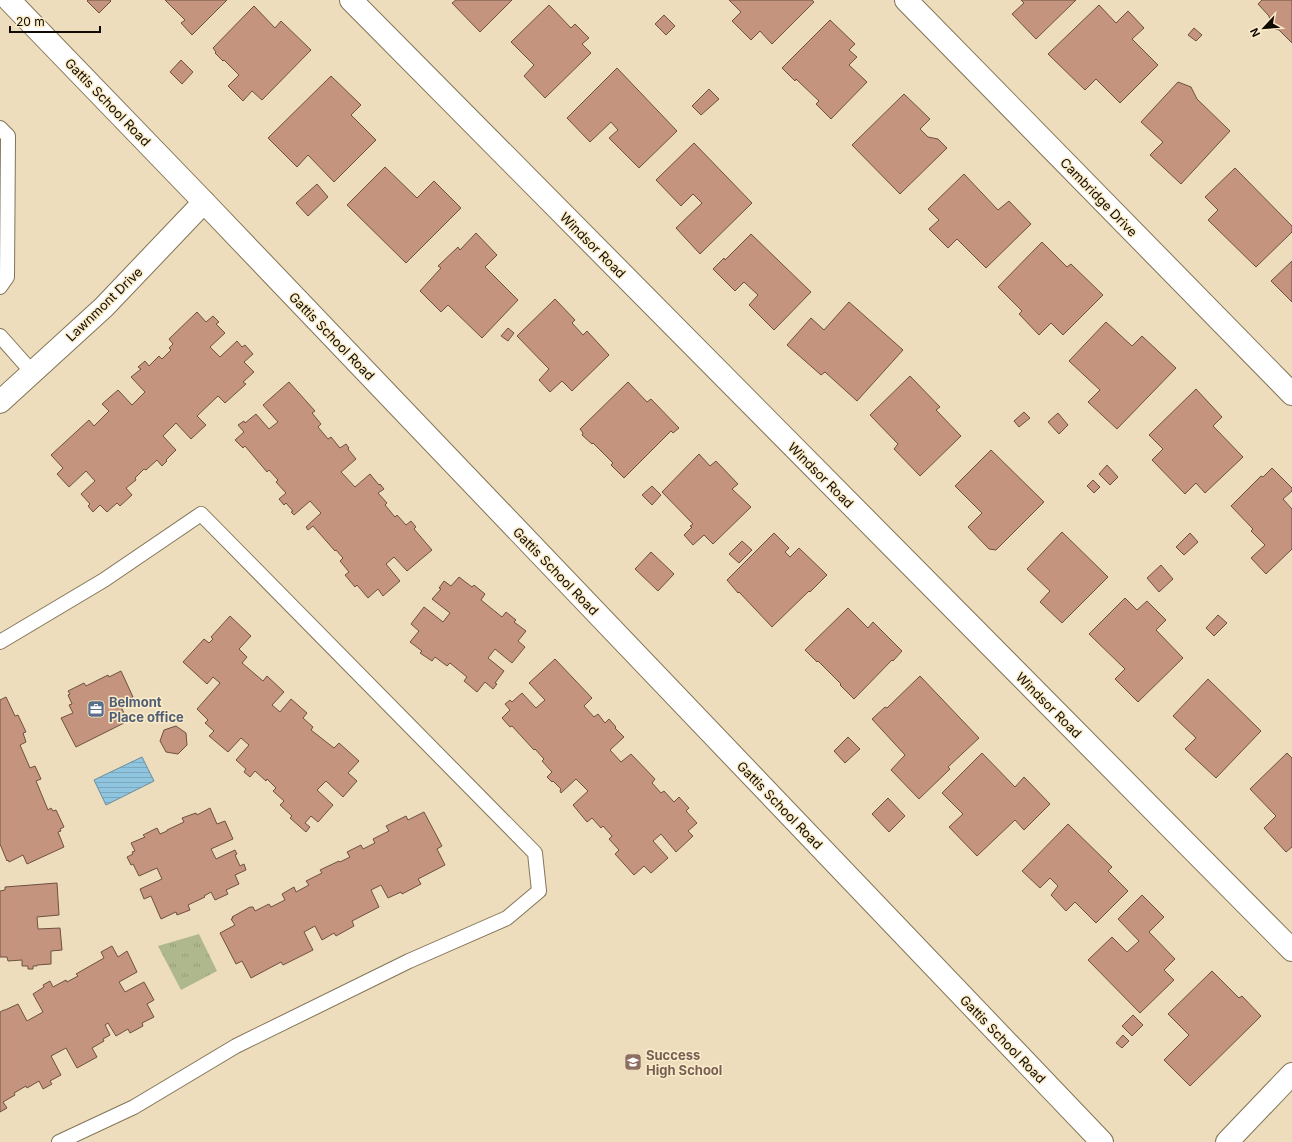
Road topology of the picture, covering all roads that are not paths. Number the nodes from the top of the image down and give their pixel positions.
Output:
1 (9, 0) edge
2 (351, 0) edge
3 (906, 0) edge
4 (0, 128) edge
5 (204, 202) junction
6 (0, 287) edge
7 (0, 336) edge
8 (32, 372) junction
9 (1292, 394) edge
10 (0, 402) edge
11 (0, 642) edge
12 (1292, 950) edge
13 (1292, 1074) edge
14 (59, 1142) edge
15 (1102, 1142) edge
16 (1228, 1142) edge

1 - 5 street, Gattis School Road
2 - 12 street, Windsor Road
3 - 9 street, Cambridge Drive
4 - 6 lane
5 - 8 street, Lawnmont Drive
5 - 15 street, Gattis School Road
7 - 8 lane
8 - 10 street, Lawnmont Drive
11 - 14 lane
13 - 16 street

